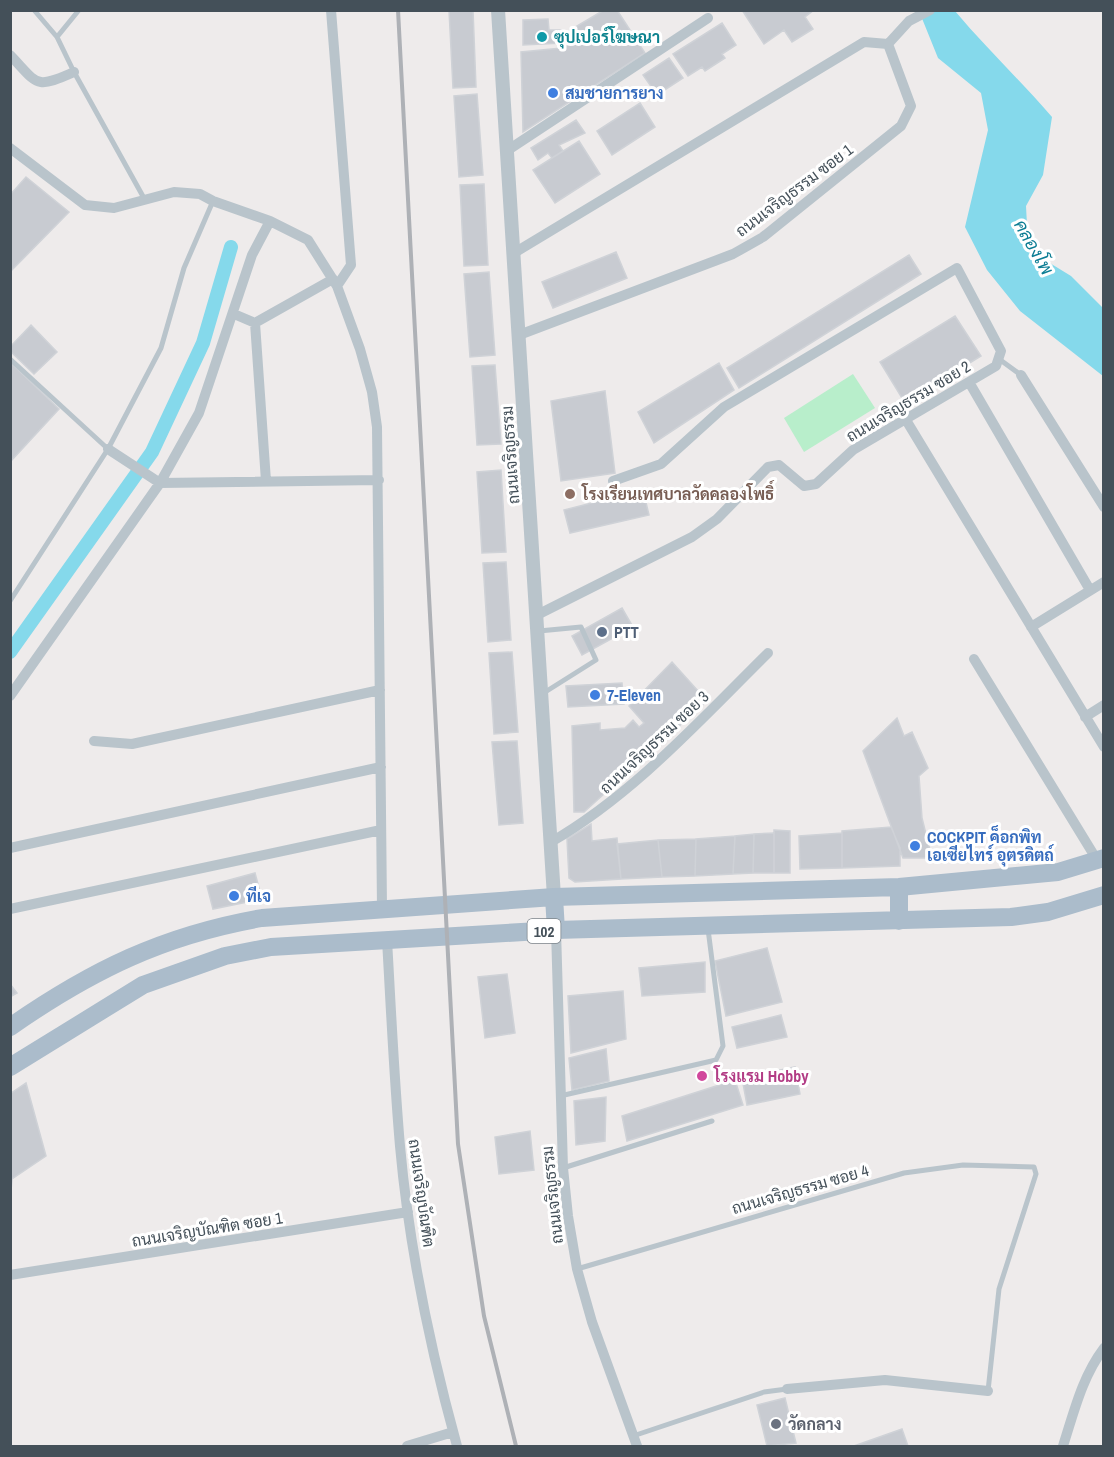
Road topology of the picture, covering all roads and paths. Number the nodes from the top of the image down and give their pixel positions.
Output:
1 (34, 10) edge
2 (79, 10) edge
3 (331, 10) edge
4 (498, 10) edge
5 (930, 10) edge
6 (708, 18) dead end
7 (57, 37) junction
8 (888, 44) junction
9 (10, 55) edge
10 (74, 72) junction
11 (10, 148) edge
12 (508, 150) junction
13 (145, 200) junction
14 (213, 201) junction
15 (270, 221) junction
16 (514, 253) junction
17 (335, 282) junction
18 (234, 314) junction
19 (255, 323) junction
20 (519, 335) junction
21 (10, 359) edge
22 (999, 359) junction
23 (1021, 375) joint
24 (969, 382) junction
25 (906, 420) junction
26 (108, 449) junction
27 (379, 480) junction
28 (266, 481) junction
29 (613, 481) dead end
30 (160, 483) junction
31 (1104, 507) edge
32 (1104, 582) edge
33 (1090, 590) junction
34 (10, 601) edge
35 (537, 615) junction
36 (1031, 627) junction
37 (538, 631) junction
38 (768, 653) dead end
39 (974, 659) dead end
40 (380, 690) junction
41 (542, 694) junction
42 (10, 696) edge
43 (1104, 705) edge
44 (1085, 717) junction
45 (94, 741) dead end
46 (1104, 747) edge
47 (381, 767) junction
48 (381, 830) junction
49 (551, 842) junction
50 (10, 848) edge
51 (1100, 859) edge
52 (898, 887) junction
53 (1104, 895) edge
54 (554, 897) junction
55 (403, 906) junction
56 (382, 908) junction
57 (10, 909) edge
58 (899, 921) junction
59 (708, 927) junction
60 (556, 930) junction
61 (396, 940) junction
62 (14, 1024) edge
63 (36, 1050) junction
64 (10, 1067) edge
65 (560, 1096) junction
66 (712, 1121) dead end
67 (563, 1168) junction
68 (408, 1212) junction
69 (577, 1269) junction
70 (10, 1275) edge
71 (1104, 1348) edge
72 (788, 1389) joint
73 (988, 1391) joint
74 (453, 1432) junction
75 (635, 1441) edge
76 (407, 1446) edge
77 (457, 1446) edge
78 (1063, 1446) edge

1 - 7 lane
2 - 7 lane
3 - 17 street
4 - 12 street, ถนนเจริญธรรม
5 - 8 street
6 - 12 street
7 - 10 lane
8 - 16 street
8 - 20 street, ถนนเจริญธรรม ซอย 1
9 - 10 street
10 - 13 lane
11 - 13 street
12 - 16 street, ถนนเจริญธรรม
13 - 14 street
14 - 15 street
14 - 26 lane
15 - 17 street
15 - 18 street
16 - 20 street, ถนนเจริญธรรม
17 - 19 street
17 - 27 street
18 - 19 street
18 - 30 street
19 - 28 street
20 - 35 street, ถนนเจริญธรรม
21 - 26 lane
22 - 23 lane
22 - 24 street, ถนนเจริญธรรม ซอย 2
22 - 29 street
23 - 31 street
24 - 25 street, ถนนเจริญธรรม ซอย 2
24 - 33 street
25 - 35 street, ถนนเจริญธรรม ซอย 2
25 - 36 street
26 - 30 street
26 - 34 lane
27 - 28 street
27 - 40 street
28 - 30 street
30 - 42 street
32 - 33 street
33 - 36 street
35 - 37 street, ถนนเจริญธรรม
36 - 44 street
37 - 41 street, ถนนเจริญธรรม
37 - 41 lane
38 - 49 street, ถนนเจริญธรรม ซอย 3
39 - 51 street
40 - 45 street
40 - 47 street
41 - 49 street, ถนนเจริญธรรม
43 - 44 street
44 - 46 street
47 - 48 street
47 - 50 street
48 - 56 street
48 - 57 street
49 - 54 street, ถนนเจริญธรรม
51 - 52 main road, 102
52 - 54 main road, 102
52 - 58 main road
53 - 58 main road, 102
54 - 55 main road, 102
54 - 60 main road
55 - 56 main road, 102
55 - 61 main road
56 - 62 main road, 102
58 - 59 main road, 102
59 - 60 main road, 102
59 - 65 lane
60 - 61 main road, 102
60 - 65 street, ถนนเจริญธรรม
61 - 63 main road, 102
61 - 68 street, ถนนเจริญบัณฑิต
62 - 63 main road
63 - 64 main road, 102
65 - 67 street, ถนนเจริญธรรม
66 - 67 lane
67 - 69 street, ถนนเจริญธรรม
68 - 70 street, ถนนเจริญบัณฑิต ซอย 1
68 - 74 street, ถนนเจริญบัณฑิต
69 - 73 lane, ถนนเจริญธรรม ซอย 4
69 - 75 street, ถนนเจริญธรรม
71 - 78 street
72 - 73 street
72 - 75 lane
74 - 76 street
74 - 77 street, ถนนเจริญบัณฑิต

